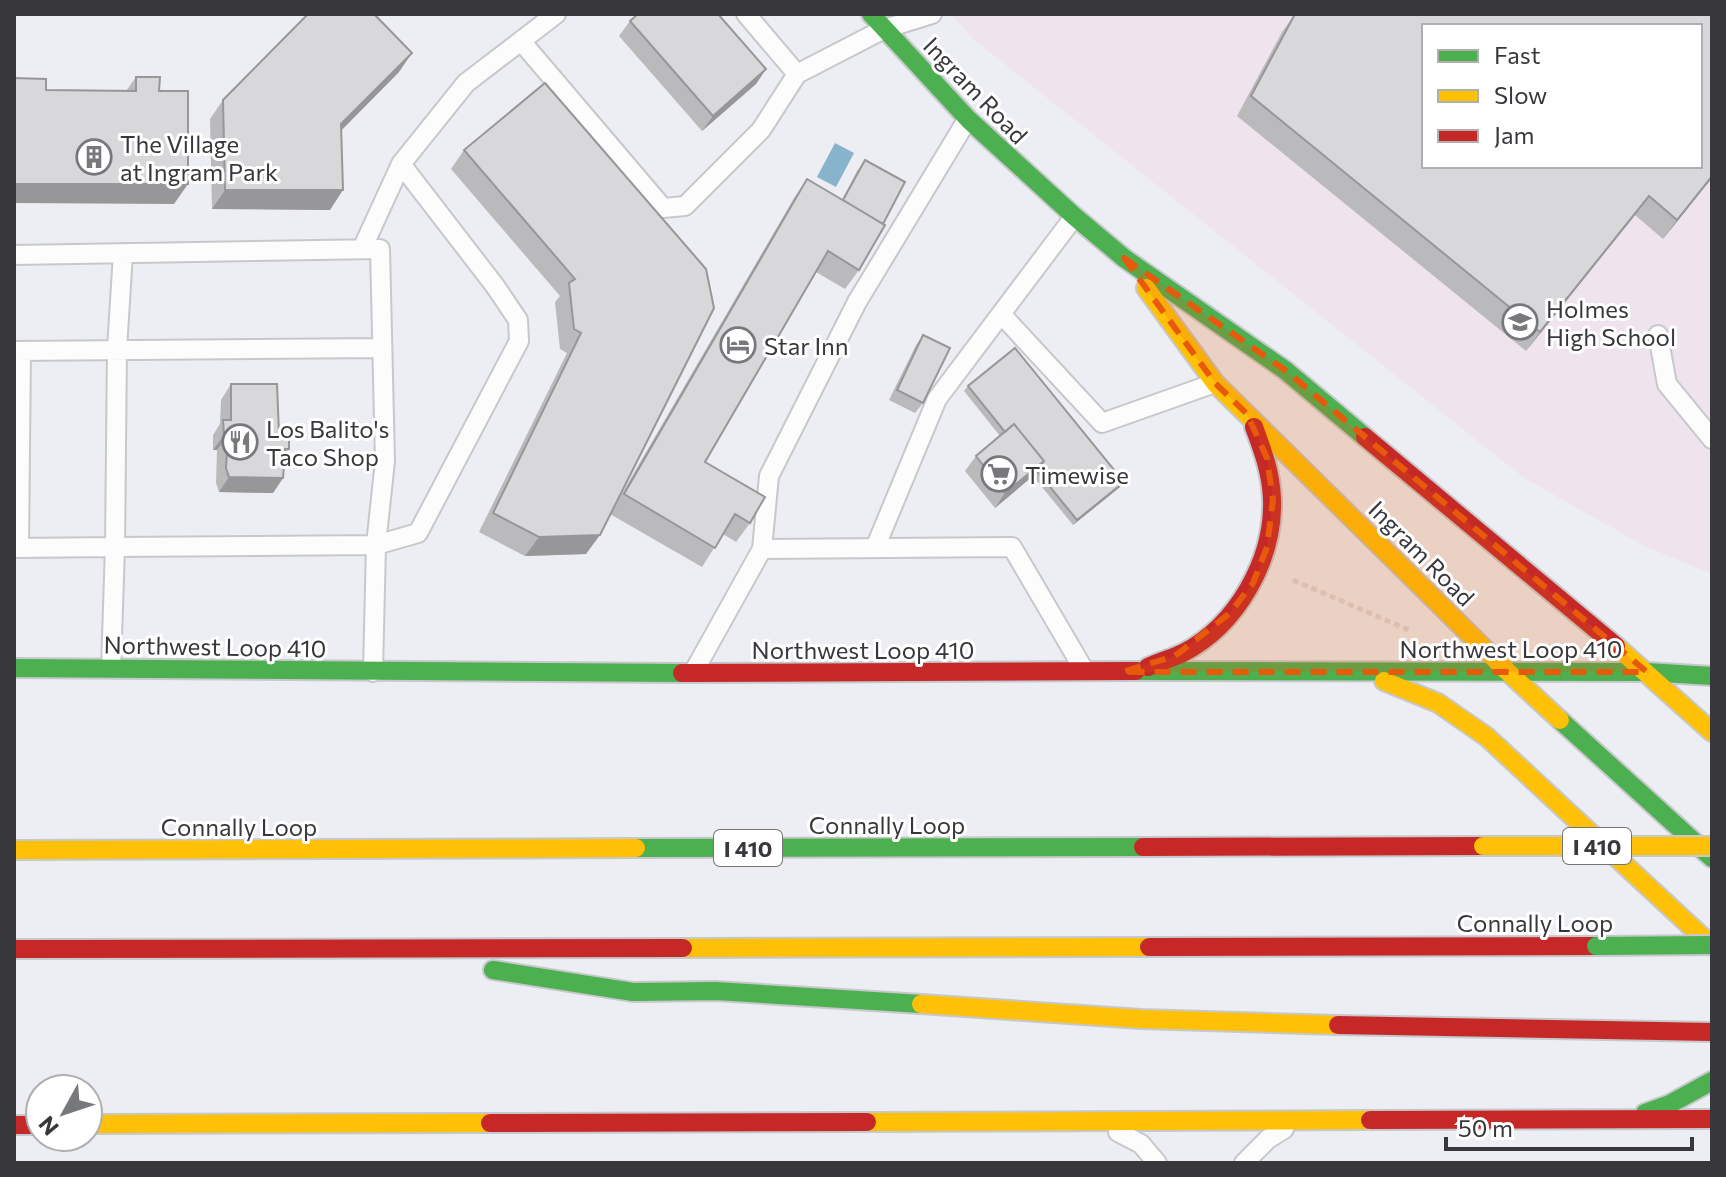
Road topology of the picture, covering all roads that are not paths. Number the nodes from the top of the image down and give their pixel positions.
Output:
1 (556, 14) edge
2 (746, 14) edge
3 (871, 14) edge
4 (932, 14) edge
5 (890, 21) edge
6 (521, 41) junction
7 (797, 74) junction
8 (968, 119) junction
9 (401, 164) junction
10 (1074, 216) junction
11 (362, 249) junction
12 (123, 253) junction
13 (14, 255) edge
14 (1124, 258) junction
15 (1001, 314) junction
16 (1658, 335) dead end
17 (382, 348) junction
18 (117, 349) junction
19 (18, 351) edge
20 (1215, 383) junction
21 (1247, 414) junction
22 (1712, 439) edge
23 (376, 545) junction
24 (115, 547) junction
25 (16, 548) edge
26 (875, 548) junction
27 (762, 549) junction
28 (14, 668) edge
29 (111, 668) junction
30 (1322, 670) junction
31 (373, 672) junction
32 (1085, 672) junction
33 (1122, 672) junction
34 (1508, 672) junction
35 (1647, 672) junction
36 (693, 674) junction
37 (1712, 676) edge
38 (1712, 732) edge
39 (1712, 846) edge
40 (14, 850) edge
41 (1712, 858) edge
42 (1712, 946) edge
43 (14, 949) edge
44 (353, 949) junction
45 (1712, 1032) edge
46 (1712, 1081) edge
47 (1624, 1119) junction
48 (1712, 1119) edge
49 (1306, 1120) junction
50 (1085, 1121) junction
51 (104, 1124) edge
52 (1157, 1163) edge
53 (1244, 1163) edge

1 - 6 lane
2 - 7 lane
3 - 5 main road, Ingram Road
4 - 5 lane
5 - 7 lane
5 - 8 main road, Ingram Road
6 - 7 lane
6 - 9 lane
8 - 10 main road, Ingram Road
8 - 27 lane
9 - 11 lane
9 - 23 lane
10 - 14 main road, Ingram Road
10 - 15 lane
11 - 12 lane
11 - 17 lane
12 - 13 lane
12 - 18 lane
14 - 20 main road, Ingram Road
14 - 35 main road, Ingram Road
15 - 20 lane
15 - 26 lane
16 - 22 lane
17 - 18 lane
17 - 23 lane
18 - 19 lane
18 - 24 lane
19 - 25 lane
20 - 21 main road, Ingram Road
21 - 33 main road
21 - 34 main road, Ingram Road
23 - 24 lane
23 - 31 lane
24 - 25 lane
24 - 29 lane
26 - 27 lane
26 - 32 lane
27 - 36 lane
28 - 29 main road, Northwest Loop 410
29 - 31 main road, Northwest Loop 410
30 - 33 main road, Northwest Loop 410
30 - 34 main road, Northwest Loop 410
30 - 42 main road
31 - 36 main road, Northwest Loop 410
32 - 33 main road, Northwest Loop 410
32 - 36 main road, Northwest Loop 410
34 - 35 main road, Northwest Loop 410
34 - 41 main road, Ingram Road
35 - 37 main road, Northwest Loop 410
35 - 38 main road, Ingram Road
39 - 40 main road, Connally Loop / I 410, bridge
42 - 44 main road, Connally Loop, bridge
43 - 44 main road, Connally Loop
44 - 45 main road
46 - 47 main road
47 - 48 main road
47 - 49 main road
49 - 50 main road
49 - 53 lane
50 - 51 main road
50 - 52 lane

